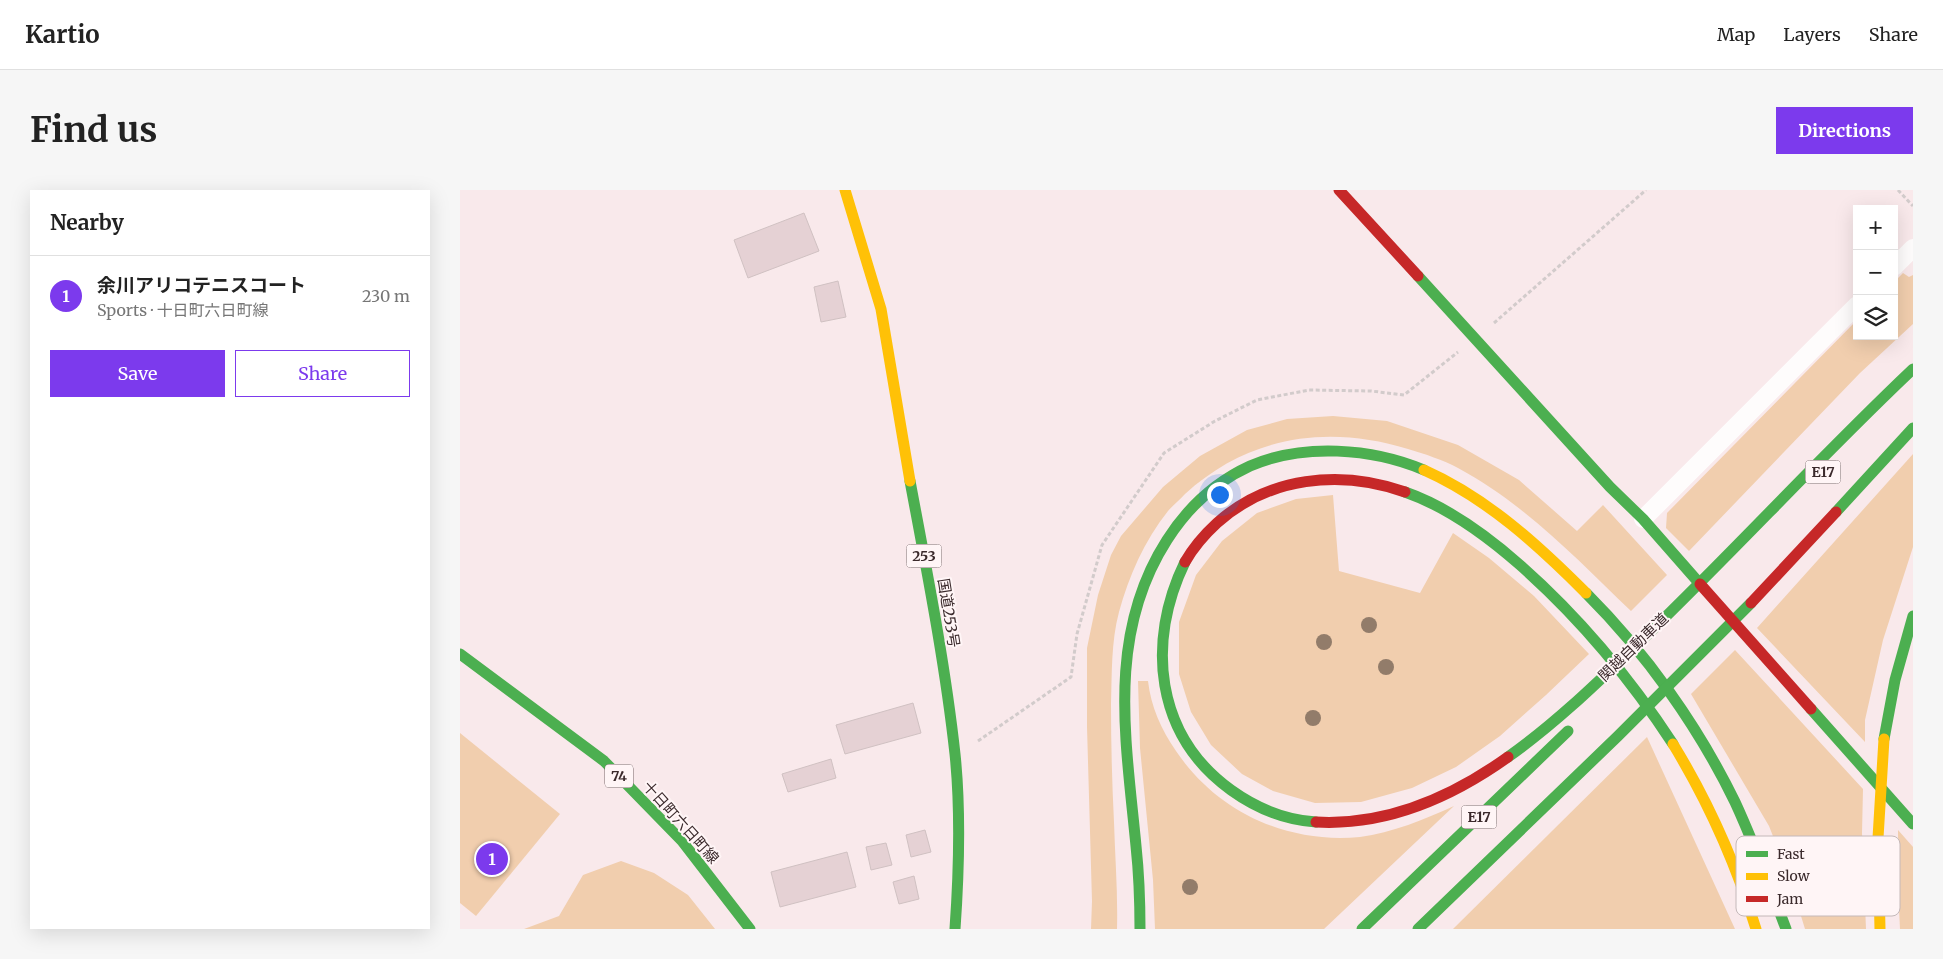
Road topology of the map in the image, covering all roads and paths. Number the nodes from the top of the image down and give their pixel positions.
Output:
1 (845, 190) edge
2 (1340, 190) edge
3 (1646, 190) edge
4 (1898, 190) edge
5 (1913, 206) edge
6 (1913, 248) edge
7 (1898, 263) edge
8 (1853, 309) edge
9 (1476, 338) junction
10 (1913, 369) edge
11 (1913, 374) edge
12 (1913, 428) edge
13 (1793, 505) dead end
14 (1643, 520) junction
15 (1719, 584) dead end
16 (1698, 604) dead end
17 (1913, 616) edge
18 (1650, 651) dead end
19 (460, 654) edge
20 (1617, 664) edge
21 (1617, 664) edge
22 (1617, 664) edge
23 (1617, 664) edge
24 (1616, 684) dead end
25 (1575, 725) dead end
26 (1913, 824) edge
27 (1750, 836) edge
28 (1879, 836) edge
29 (1736, 870) edge
30 (1752, 916) edge
31 (1781, 916) edge
32 (1880, 916) edge
33 (750, 929) edge
34 (955, 929) edge
35 (1140, 929) edge
36 (1362, 929) edge
37 (1418, 929) edge
38 (1756, 929) edge
39 (1786, 929) edge
40 (1880, 929) edge

1 - 34 main road, 国道253号 / 253
2 - 9 main road
3 - 9 path
4 - 5 path
6 - 7 street
8 - 14 street
9 - 14 main road
10 - 20 main road
11 - 13 main road, E17
12 - 37 main road, E17
14 - 26 main road
15 - 16 main road
17 - 28 main road
18 - 24 main road, 関越自動車道
19 - 33 main road, 十日町六日町線 / 74
21 - 22 main road
23 - 29 main road
25 - 36 main road, E17
27 - 35 main road
30 - 38 main road
31 - 39 main road
32 - 40 main road

